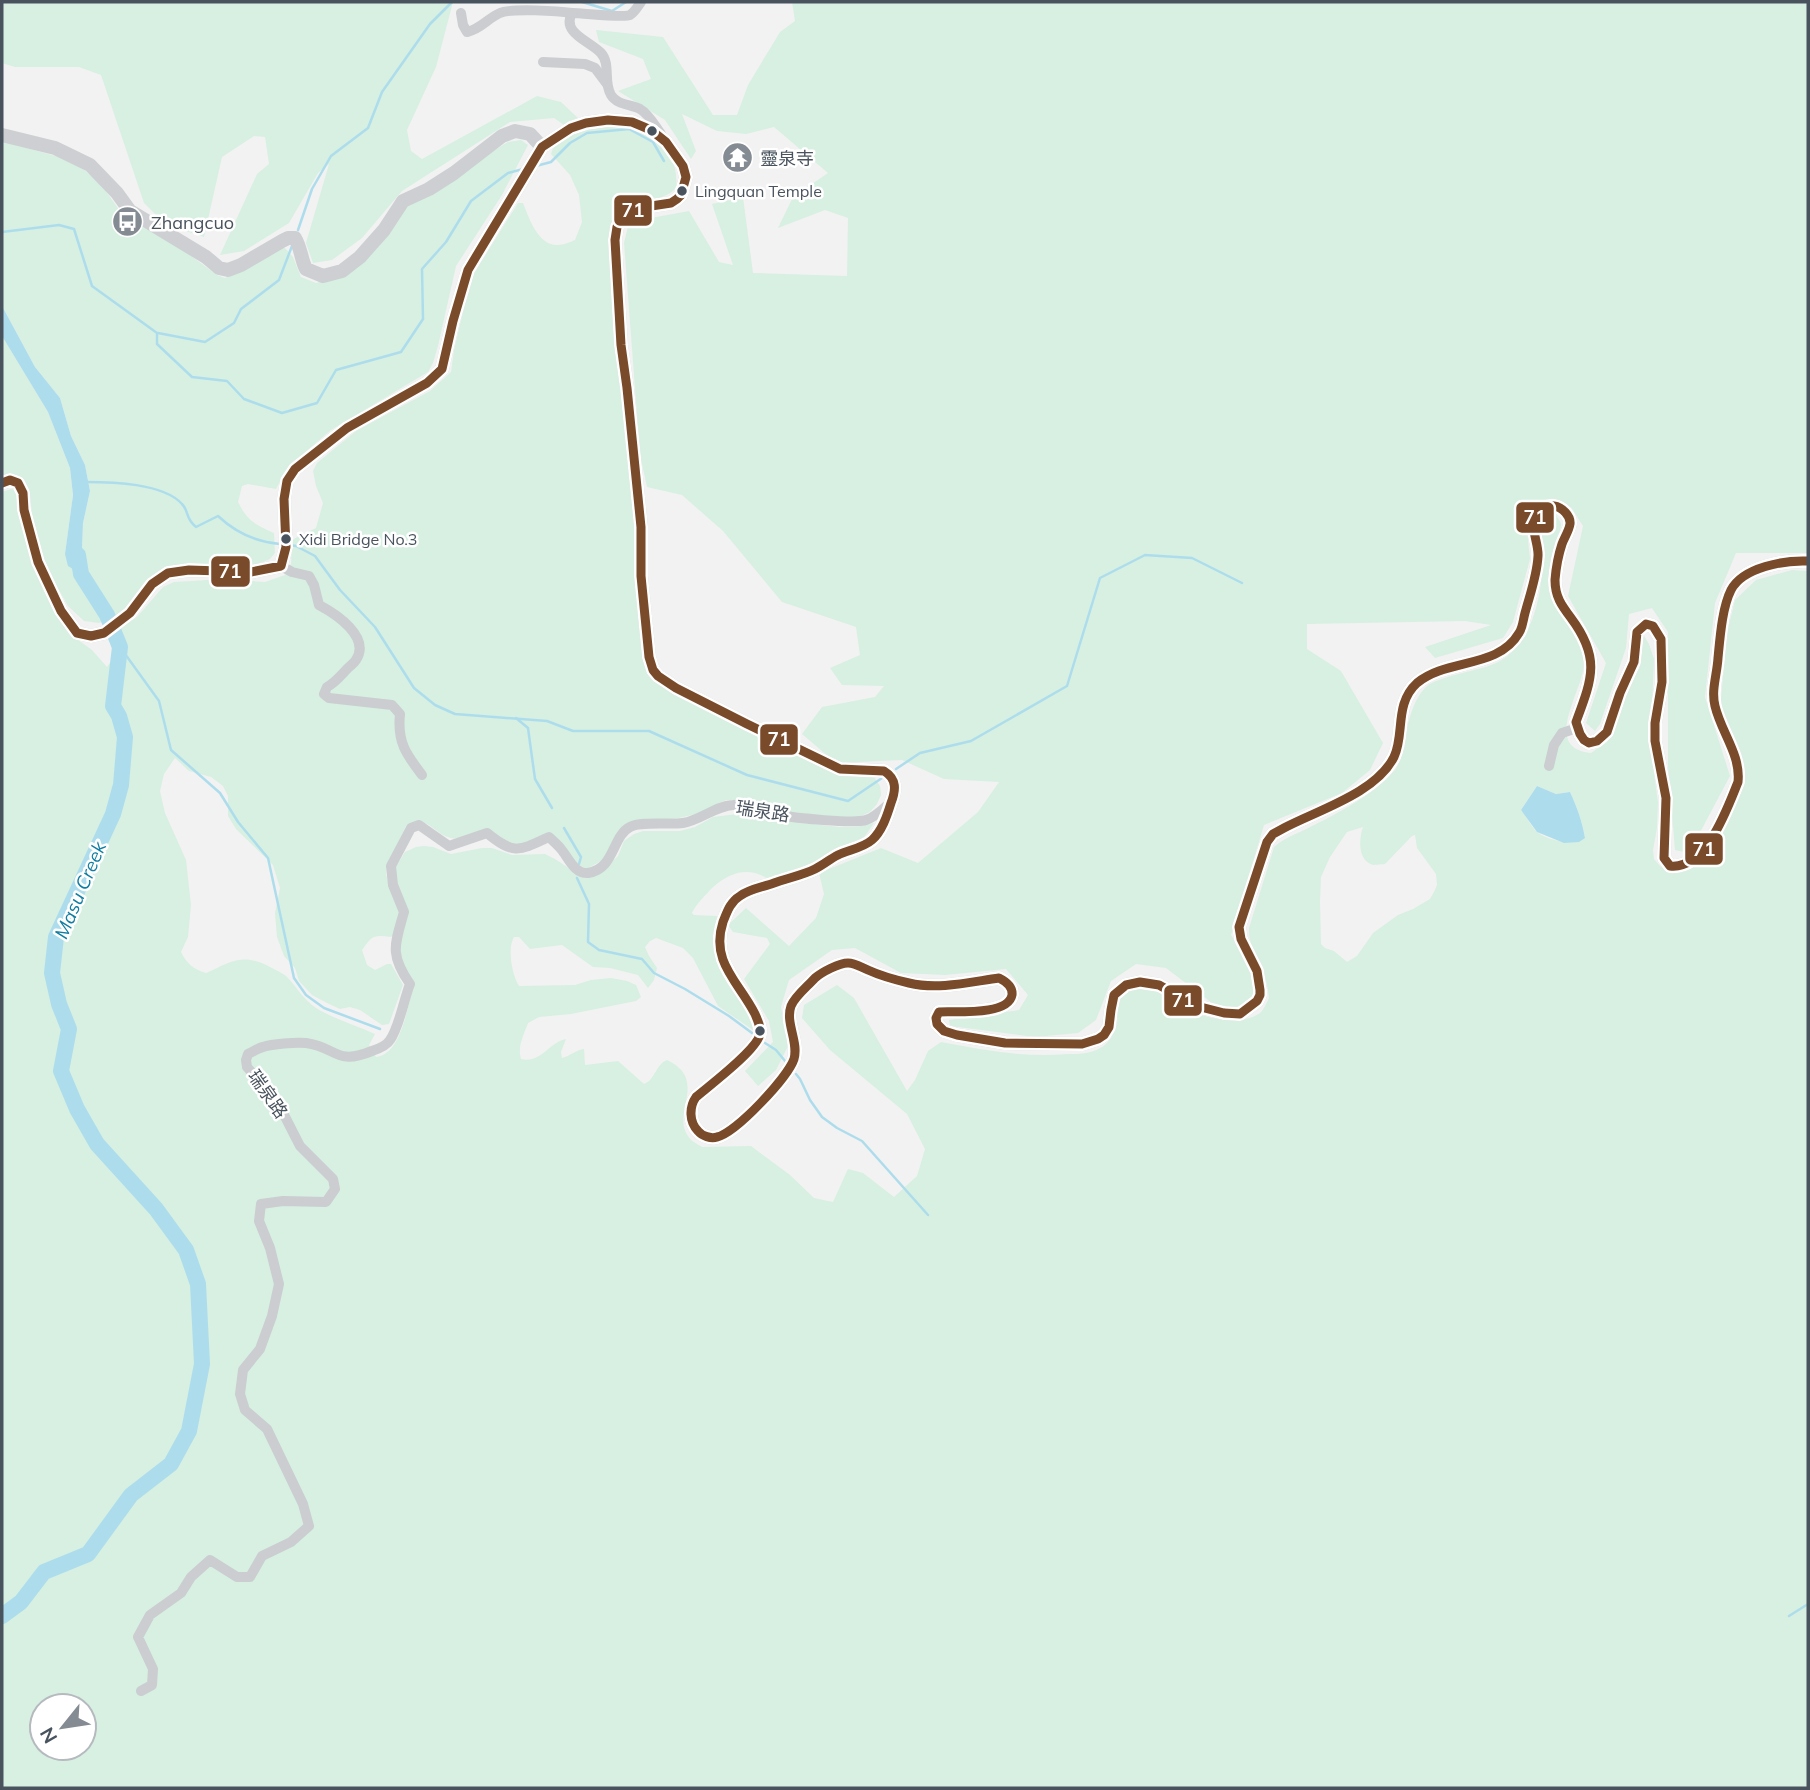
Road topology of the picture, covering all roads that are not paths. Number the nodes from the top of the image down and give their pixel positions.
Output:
1 (641, 2) edge
2 (461, 13) dead end
3 (572, 13) junction
4 (543, 62) dead end
5 (607, 84) junction
6 (2, 135) edge
7 (666, 142) junction
8 (542, 147) junction
9 (2, 483) edge
10 (1808, 561) edge
11 (281, 566) junction
12 (1577, 728) junction
13 (1549, 766) dead end
14 (422, 775) dead end
15 (892, 801) junction
16 (141, 1691) dead end

1 - 3 street
2 - 3 street
3 - 5 street
4 - 5 street
5 - 7 street
6 - 8 street
7 - 8 street
7 - 15 street
8 - 11 street
9 - 11 street
10 - 12 street
11 - 14 street
12 - 13 street
12 - 15 street
15 - 16 street, 瑞泉路

